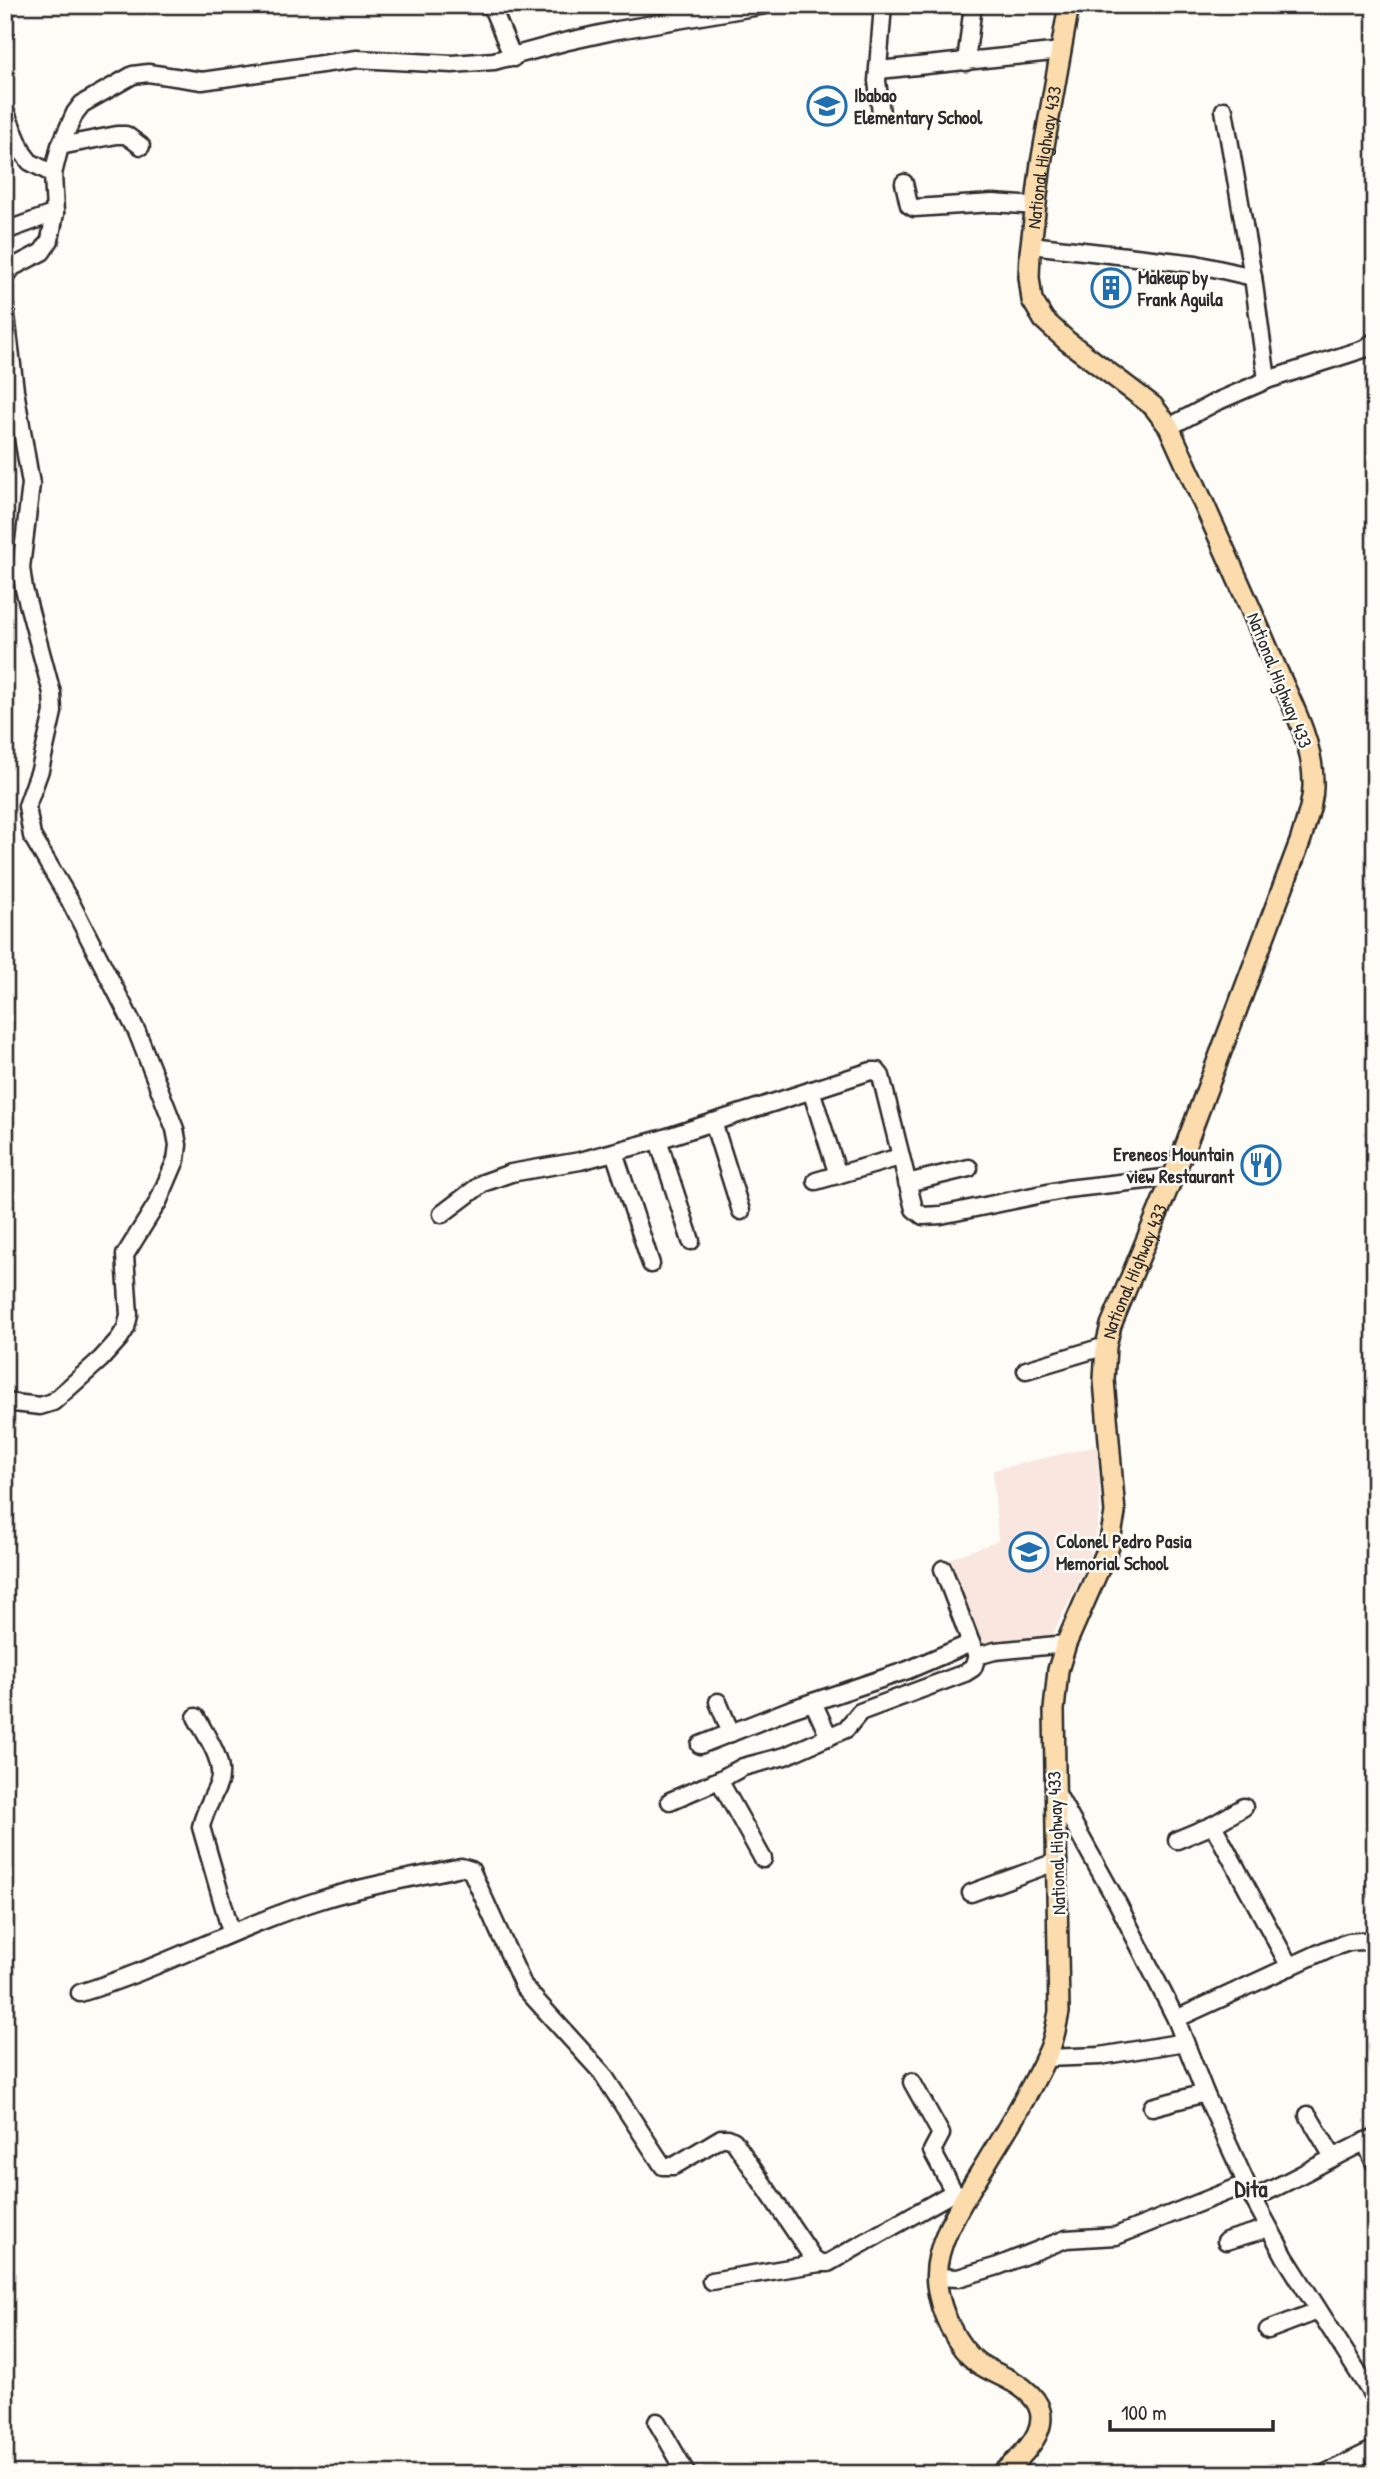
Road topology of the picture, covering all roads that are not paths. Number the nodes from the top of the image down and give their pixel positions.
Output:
1 (491, 5) edge
2 (766, 5) edge
3 (883, 5) edge
4 (973, 5) edge
5 (1069, 5) edge
6 (1062, 51) junction
7 (513, 58) junction
8 (966, 62) junction
9 (879, 70) junction
10 (1224, 110) dead end
11 (5, 111) edge
12 (881, 113) dead end
13 (60, 146) junction
14 (141, 146) dead end
15 (53, 174) junction
16 (904, 183) dead end
17 (1036, 206) junction
18 (55, 213) junction
19 (8, 230) dead end
20 (1031, 245) junction
21 (1252, 276) junction
22 (5, 277) edge
23 (5, 307) edge
24 (1375, 341) edge
25 (1267, 380) junction
26 (1169, 427) junction
27 (811, 1090) junction
28 (713, 1122) junction
29 (658, 1140) junction
30 (614, 1152) junction
31 (900, 1157) junction
32 (969, 1168) dead end
33 (838, 1175) junction
34 (1172, 1177) junction
35 (816, 1181) dead end
36 (907, 1183) junction
37 (741, 1211) dead end
38 (442, 1214) dead end
39 (691, 1241) dead end
40 (651, 1264) dead end
41 (1106, 1346) junction
42 (1026, 1370) dead end
43 (5, 1402) edge
44 (943, 1569) dead end
45 (1066, 1644) junction
46 (974, 1649) junction
47 (718, 1702) dead end
48 (813, 1702) junction
49 (196, 1717) dead end
50 (731, 1733) junction
51 (829, 1737) junction
52 (700, 1745) dead end
53 (719, 1780) junction
54 (1054, 1789) junction
55 (670, 1801) dead end
56 (1244, 1807) dead end
57 (1213, 1825) junction
58 (1177, 1840) dead end
59 (763, 1859) dead end
60 (1058, 1861) junction
61 (971, 1894) dead end
62 (231, 1932) junction
63 (1375, 1940) edge
64 (1290, 1967) junction
65 (80, 1993) dead end
66 (1176, 2019) junction
67 (1185, 2042) junction
68 (1045, 2058) junction
69 (912, 2082) dead end
70 (1205, 2093) junction
71 (1152, 2107) dead end
72 (1308, 2115) dead end
73 (1370, 2139) edge
74 (1333, 2157) junction
75 (1375, 2164) edge
76 (1249, 2191) junction
77 (960, 2194) junction
78 (1269, 2228) junction
79 (1226, 2241) dead end
80 (820, 2263) junction
81 (936, 2277) junction
82 (711, 2281) dead end
83 (1318, 2311) junction
84 (1268, 2330) dead end
85 (1375, 2399) edge
86 (657, 2422) dead end
87 (1375, 2449) edge
88 (1352, 2468) edge
89 (687, 2474) edge
90 (1002, 2474) edge
91 (1324, 2474) edge

1 - 7 street
2 - 7 street
3 - 9 street
4 - 8 street
5 - 6 main road, National Highway 433
6 - 8 street
6 - 17 main road, National Highway 433
7 - 13 street
8 - 9 street
9 - 12 street
10 - 21 street
11 - 15 street
13 - 14 street
13 - 15 street
15 - 18 street
16 - 17 street
17 - 20 main road, National Highway 433
18 - 19 street
18 - 22 street
20 - 21 street
20 - 26 main road, National Highway 433
21 - 25 street
23 - 43 street
24 - 25 street
25 - 26 street
26 - 34 main road, National Highway 433
27 - 28 street
27 - 31 street
27 - 33 street
28 - 29 street
28 - 37 street
29 - 30 street
29 - 39 street
30 - 38 street
30 - 40 street
31 - 33 street
31 - 36 street
32 - 36 street
33 - 35 street
34 - 36 street
34 - 41 main road, National Highway 433
41 - 42 street
41 - 45 main road, National Highway 433
44 - 46 street
45 - 46 street
45 - 54 main road, National Highway 433
46 - 48 street
46 - 51 street
47 - 50 street
48 - 50 street
48 - 51 street
49 - 62 street
50 - 52 street
51 - 53 street
53 - 55 street
53 - 59 street
54 - 60 main road, National Highway 433
54 - 66 street
56 - 57 street
57 - 58 street
57 - 64 street
60 - 61 street
60 - 68 main road, National Highway 433
62 - 65 street
62 - 80 street
63 - 64 street
64 - 66 street
66 - 67 street
67 - 68 street
67 - 70 street
68 - 77 main road, National Highway 433
69 - 77 street
70 - 71 street
70 - 76 street
72 - 74 street
73 - 74 street
73 - 75 street
74 - 76 street
76 - 78 street
76 - 81 street
77 - 80 street
77 - 81 main road, National Highway 433
78 - 79 street
78 - 83 street
80 - 82 street
81 - 90 main road, National Highway 433
83 - 84 street
83 - 85 street
86 - 89 street
87 - 88 street
88 - 91 street

